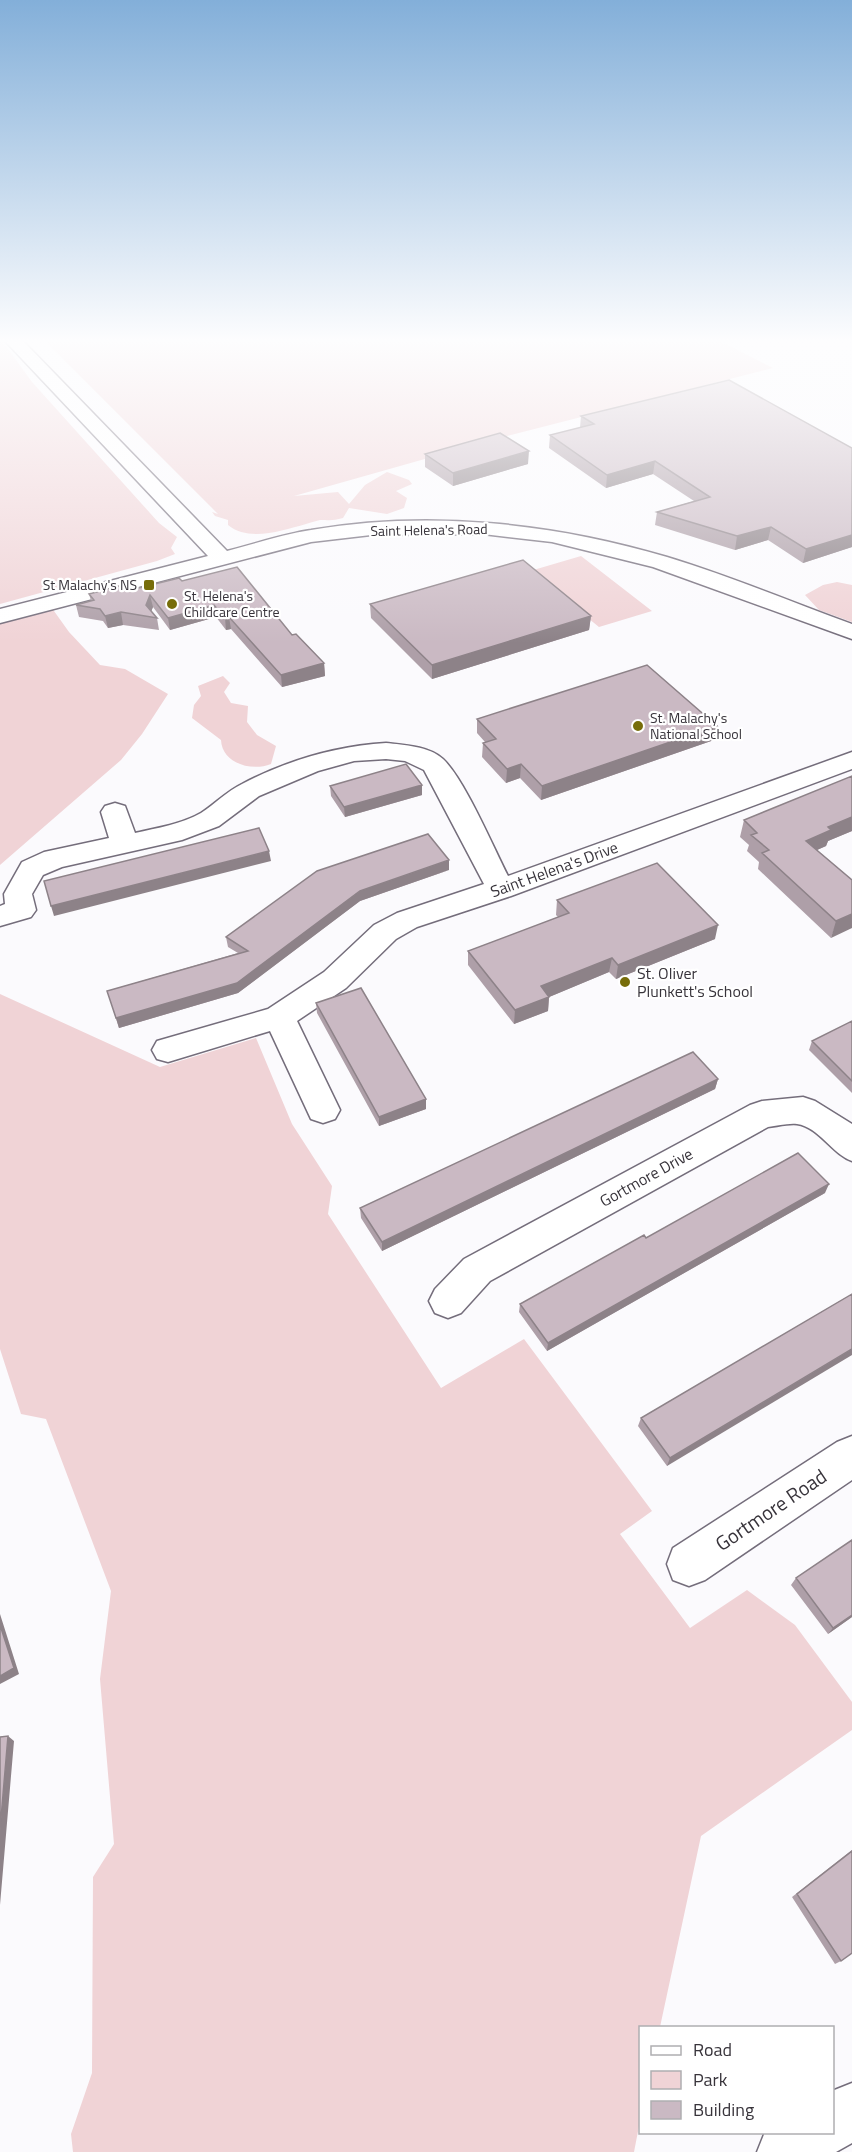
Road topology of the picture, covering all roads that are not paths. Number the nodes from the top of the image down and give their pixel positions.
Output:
1 (111, 442) edge
2 (221, 557) junction
3 (0, 616) edge
4 (852, 632) edge
5 (852, 760) edge
6 (115, 812) dead end
7 (125, 844) junction
8 (501, 889) junction
9 (0, 916) edge
10 (279, 1017) junction
11 (168, 1050) dead end
12 (322, 1110) dead end
13 (852, 1147) edge
14 (448, 1301) dead end
15 (852, 1455) edge
16 (689, 1564) dead end
17 (852, 2111) edge
18 (834, 2122) edge
19 (814, 2134) edge
20 (785, 2152) edge

1 - 2 street
2 - 3 street, Saint Helena's Road
2 - 4 street, Saint Helena's Road
5 - 8 street, Saint Helena's Drive
6 - 7 street
7 - 8 street
7 - 9 street
8 - 10 street, Saint Helena's Drive
10 - 11 street, Saint Helena's Drive
10 - 12 street
13 - 14 street, Gortmore Drive
15 - 16 street, Gortmore Road
17 - 18 street
19 - 20 street

